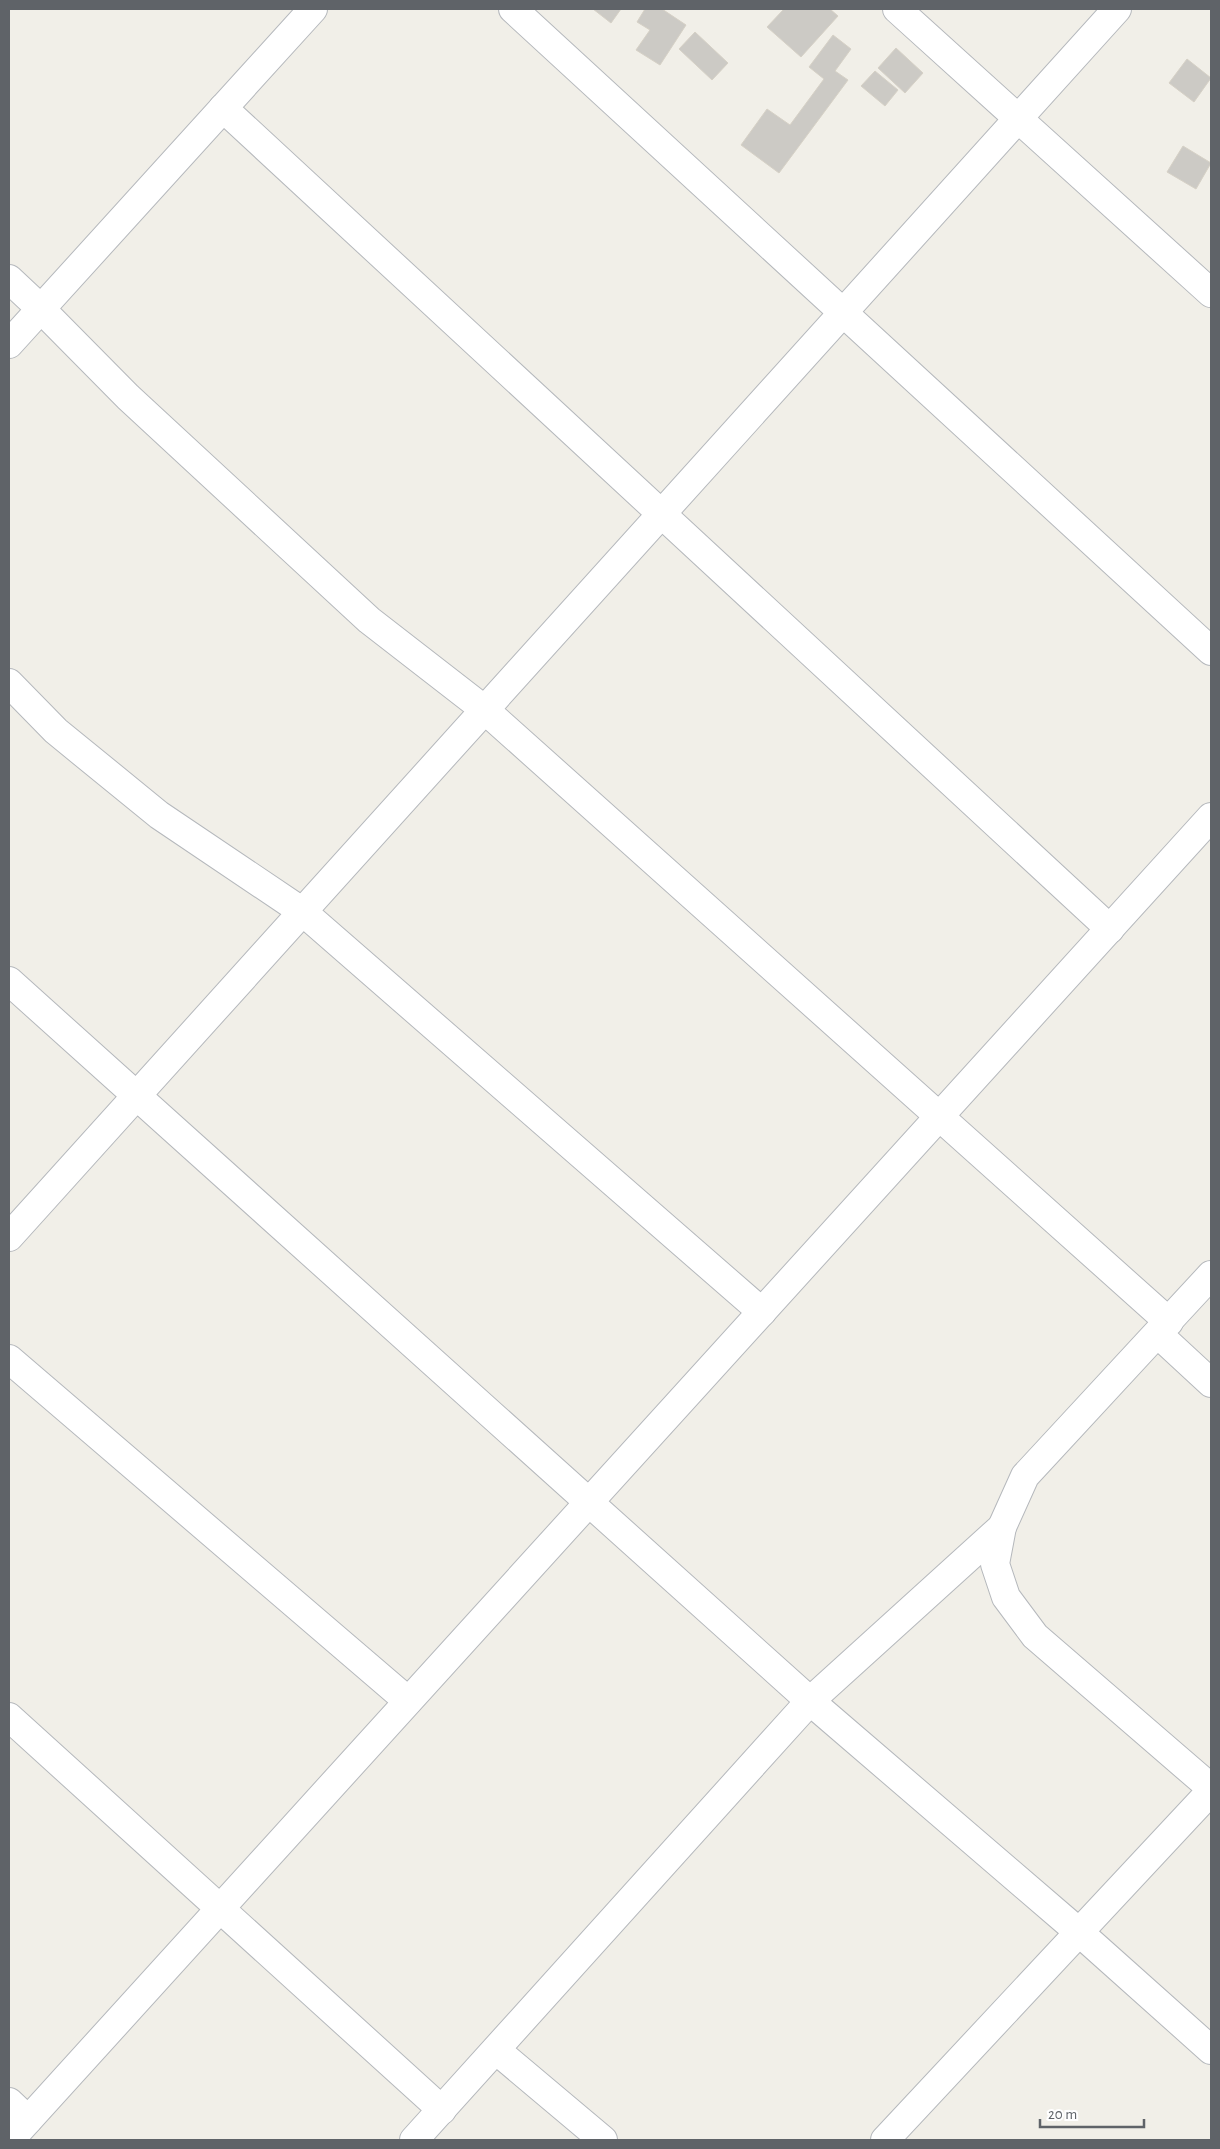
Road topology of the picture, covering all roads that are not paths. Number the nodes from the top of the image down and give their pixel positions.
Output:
1 (313, 9) edge
2 (514, 9) edge
3 (897, 9) edge
4 (1117, 9) edge
5 (223, 108) junction
6 (1018, 118) junction
7 (9, 279) edge
8 (1211, 293) edge
9 (41, 308) junction
10 (844, 312) junction
11 (9, 344) edge
12 (660, 515) junction
13 (1211, 651) edge
14 (9, 683) edge
15 (485, 710) junction
16 (1211, 817) edge
17 (303, 912) junction
18 (1110, 929) junction
19 (9, 981) edge
20 (137, 1096) junction
21 (939, 1117) junction
22 (9, 1237) edge
23 (1211, 1275) edge
24 (762, 1312) junction
25 (1164, 1328) junction
26 (9, 1359) edge
27 (1211, 1383) edge
28 (589, 1502) junction
29 (1002, 1528) junction
30 (810, 1701) junction
31 (408, 1702) junction
32 (9, 1717) edge
33 (1211, 1790) edge
34 (220, 1909) junction
35 (1080, 1933) junction
36 (496, 2050) junction
37 (1211, 2050) edge
38 (9, 2102) edge
39 (442, 2110) junction
40 (28, 2120) junction
41 (10, 2140) edge
42 (414, 2140) edge
43 (603, 2140) edge
44 (885, 2140) edge

1 - 5 street
2 - 10 street
3 - 6 street
4 - 6 street
5 - 9 street
5 - 12 street
6 - 8 street
6 - 10 street
7 - 9 street
9 - 11 street
9 - 15 street
10 - 12 street
10 - 13 street
12 - 15 street
12 - 18 street
14 - 17 street
15 - 17 street
15 - 21 street
16 - 18 street
17 - 20 street
17 - 24 street
18 - 21 street
19 - 20 street
20 - 22 street
20 - 28 street
21 - 24 street
21 - 25 street
23 - 25 street
24 - 28 street
25 - 27 street
25 - 29 street
26 - 31 street
28 - 30 street
28 - 31 street
29 - 30 street
29 - 33 street
30 - 35 street
30 - 36 street
31 - 34 street
32 - 34 street
33 - 35 street
34 - 39 street
34 - 40 street
35 - 37 street
35 - 44 street
36 - 39 street
36 - 43 street
38 - 40 street
39 - 42 street
40 - 41 street

